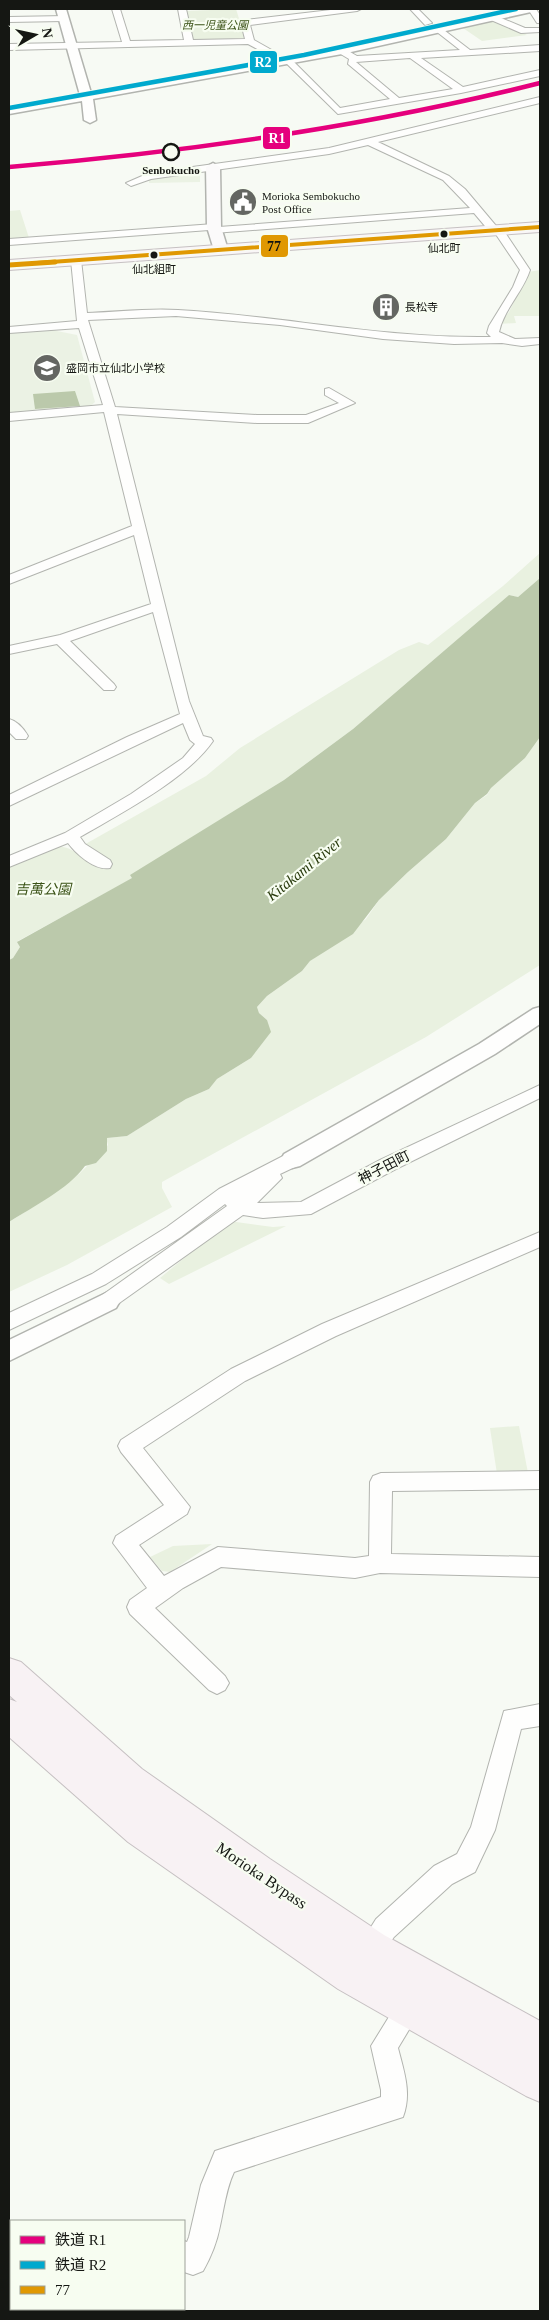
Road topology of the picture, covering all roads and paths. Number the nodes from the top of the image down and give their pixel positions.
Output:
1 (116, 9) edge
2 (182, 9) edge
3 (357, 9) edge
4 (414, 9) edge
5 (531, 9) edge
6 (487, 11) edge
7 (302, 12) edge
8 (62, 13) edge
9 (9, 20) edge
10 (540, 20) edge
11 (428, 23) junction
12 (440, 30) junction
13 (540, 30) edge
14 (528, 31) junction
15 (250, 41) junction
16 (188, 43) junction
17 (71, 45) junction
18 (127, 45) junction
19 (9, 47) edge
20 (540, 48) edge
21 (342, 51) junction
22 (468, 52) junction
23 (274, 55) junction
24 (412, 55) junction
25 (355, 59) junction
26 (288, 61) junction
27 (540, 73) edge
28 (461, 90) junction
29 (85, 94) junction
30 (9, 100) edge
31 (540, 100) edge
32 (396, 101) junction
33 (9, 111) edge
34 (90, 120) dead end
35 (370, 142) junction
36 (213, 167) junction
37 (131, 183) dead end
38 (477, 210) junction
39 (540, 227) edge
40 (214, 228) junction
41 (496, 230) junction
42 (9, 242) edge
43 (221, 250) junction
44 (76, 260) junction
45 (10, 262) edge
46 (83, 321) junction
47 (9, 330) edge
48 (500, 340) junction
49 (540, 341) edge
50 (330, 392) dead end
51 (109, 409) junction
52 (9, 417) edge
53 (139, 528) junction
54 (9, 580) edge
55 (158, 606) junction
56 (61, 640) junction
57 (9, 650) edge
58 (109, 687) dead end
59 (188, 716) junction
60 (9, 722) edge
61 (21, 736) dead end
62 (9, 801) edge
63 (71, 836) junction
64 (9, 862) edge
65 (104, 864) dead end
66 (540, 1014) edge
67 (540, 1091) edge
68 (292, 1160) joint
69 (233, 1200) junction
70 (540, 1239) edge
71 (108, 1301) joint
72 (9, 1322) edge
73 (9, 1351) edge
74 (540, 1480) edge
75 (380, 1563) junction
76 (540, 1566) edge
77 (162, 1590) junction
78 (9, 1673) edge
79 (217, 1683) dead end
80 (540, 1715) edge
81 (9, 1716) edge
82 (371, 1948) junction
83 (409, 2008) junction
84 (540, 2042) edge
85 (540, 2082) edge
86 (185, 2256) edge

1 - 18 street
2 - 16 street
3 - 7 street
4 - 11 street
5 - 6 street
5 - 10 street
6 - 11 street
6 - 12 street
6 - 14 street
7 - 15 street
8 - 9 street
8 - 17 street
11 - 23 street
12 - 21 street
12 - 22 street
13 - 14 street
14 - 20 street
15 - 16 street
15 - 23 street
16 - 18 street
17 - 18 street
17 - 19 street
17 - 29 street
20 - 22 street
21 - 25 street
21 - 26 street
22 - 24 street
23 - 29 street
24 - 25 street
24 - 28 street
25 - 32 street
26 - 29 street
26 - 32 street
27 - 28 street
28 - 32 street
29 - 30 street
29 - 33 street
29 - 34 street
31 - 35 street
35 - 36 street
35 - 38 street
36 - 37 street
36 - 40 main road
38 - 40 street
38 - 41 street
39 - 41 main road
40 - 42 street
40 - 43 main road
41 - 43 main road
41 - 48 street
43 - 44 main road
44 - 45 main road
44 - 46 street
46 - 47 street
46 - 48 street
46 - 51 street
48 - 49 street
50 - 51 street
51 - 52 street
51 - 53 street
53 - 54 street
53 - 55 street
55 - 56 street
55 - 59 street
56 - 57 street
56 - 58 street
59 - 62 street
59 - 63 street
60 - 61 street
63 - 64 street
63 - 65 street
66 - 68 street
67 - 69 street, 神子田町
68 - 69 street
69 - 71 street
69 - 72 street
70 - 77 street
71 - 73 street
74 - 75 street
75 - 76 street
75 - 77 street
77 - 79 street
78 - 82 highway, Morioka Bypass
80 - 82 street
81 - 83 highway
82 - 84 highway, Morioka Bypass
83 - 85 highway
83 - 86 street

